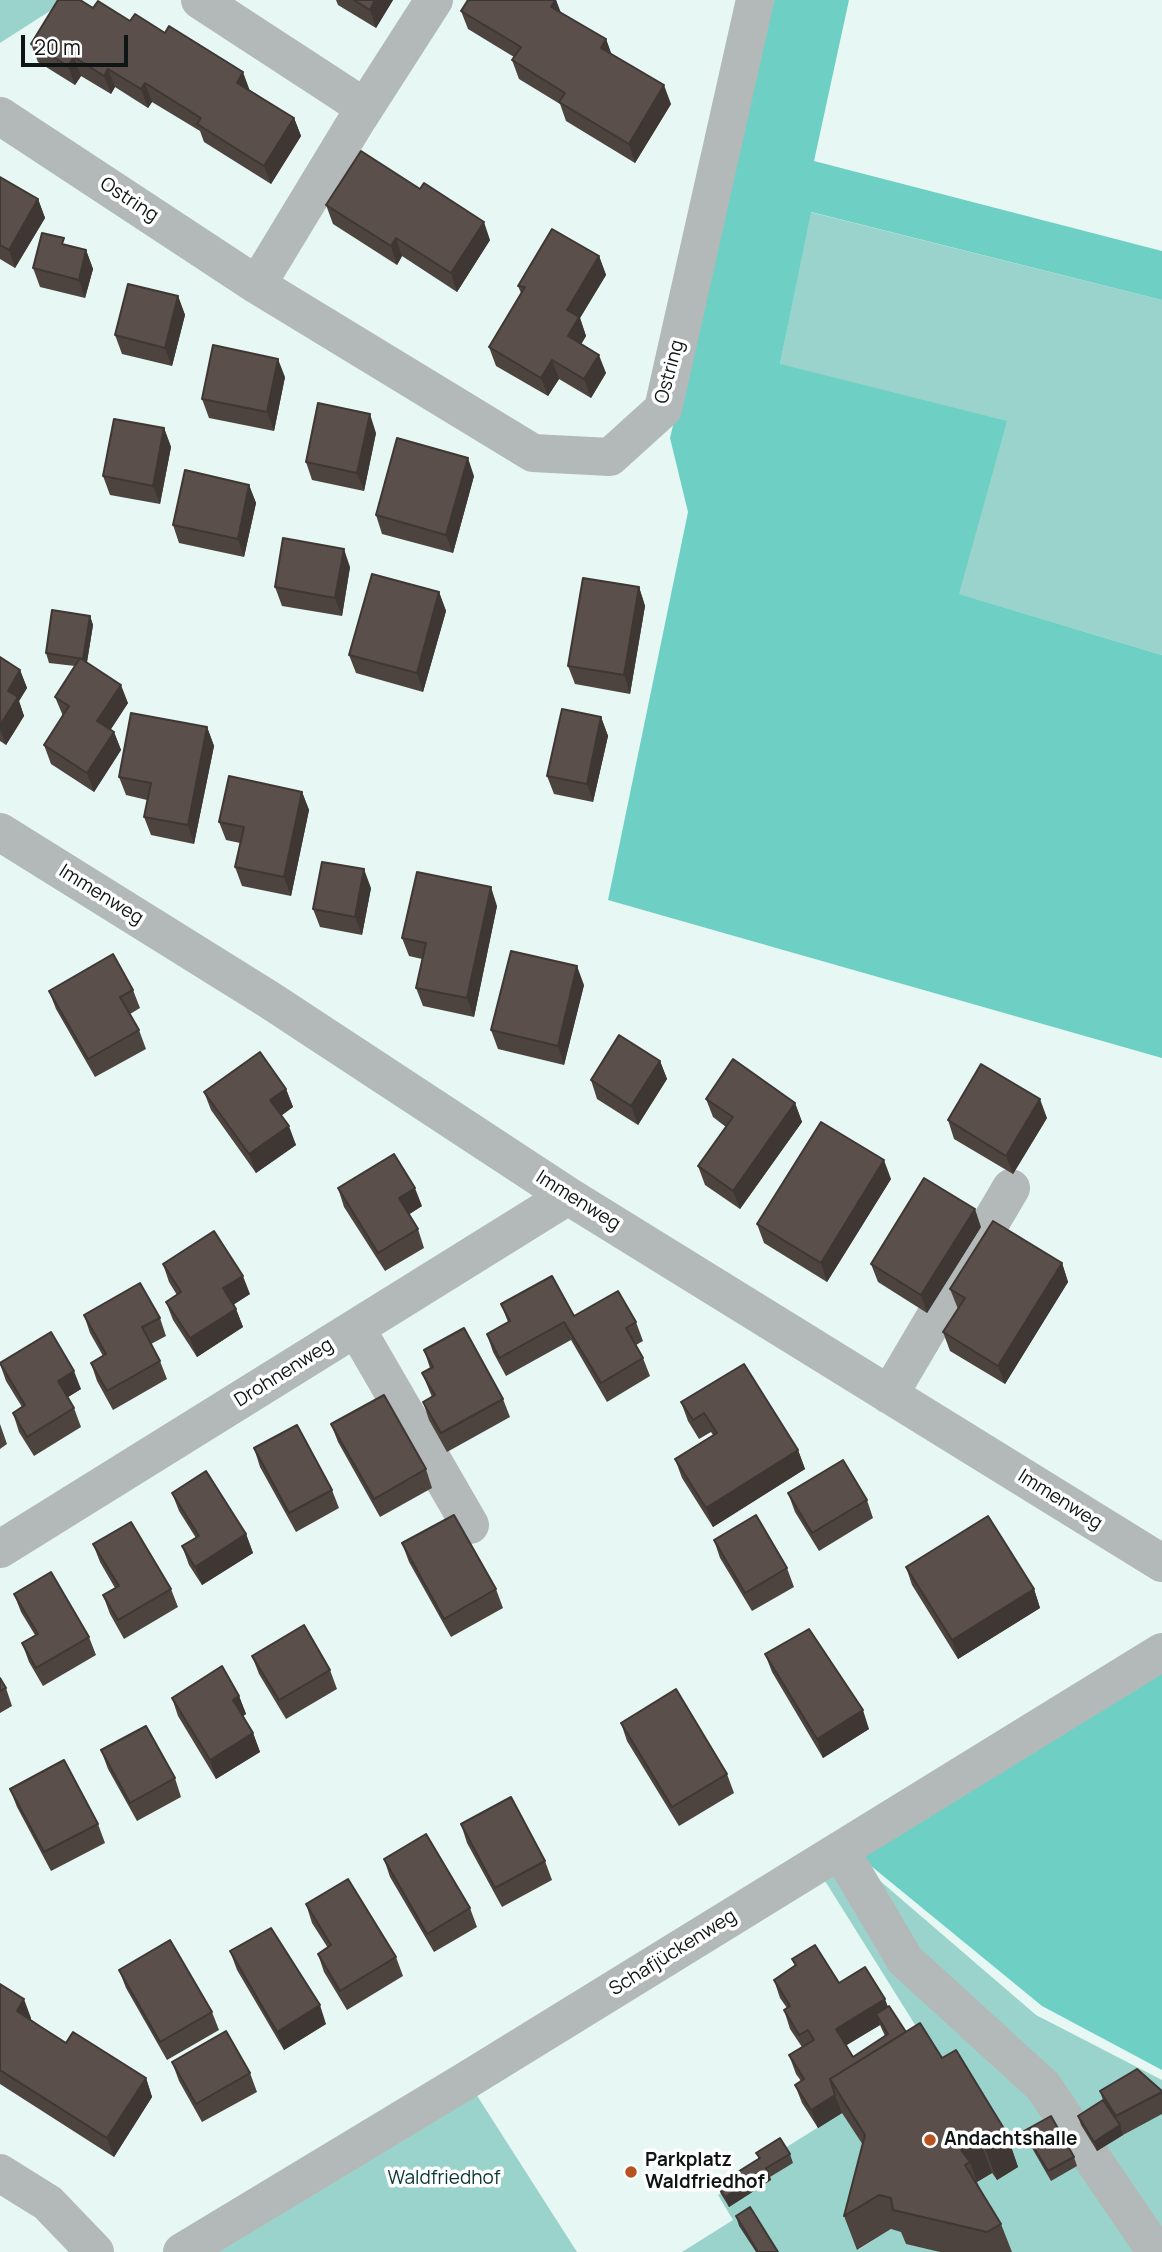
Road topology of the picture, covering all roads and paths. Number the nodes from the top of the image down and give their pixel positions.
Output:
1 (200, 0) edge
2 (434, 0) edge
3 (755, 0) edge
4 (365, 107) junction
5 (0, 116) edge
6 (257, 285) junction
7 (0, 832) edge
8 (1011, 1188) dead end
9 (568, 1196) junction
10 (356, 1328) junction
11 (889, 1395) junction
12 (470, 1525) dead end
13 (0, 1549) edge
14 (1162, 1563) edge
15 (1162, 1652) edge
16 (840, 1850) junction
17 (0, 2173) edge
18 (95, 2252) edge
19 (182, 2252) edge
20 (1156, 2252) edge

1 - 4 street
2 - 4 street
3 - 6 street, Ostring
4 - 6 street
5 - 6 street, Ostring
7 - 9 street, Immenweg
8 - 11 street
9 - 10 street, Drohnenweg
9 - 11 street, Immenweg
10 - 12 street
10 - 13 street, Drohnenweg
11 - 14 street, Immenweg
15 - 16 street, Schafjückenweg
16 - 19 street, Schafjückenweg
16 - 20 street
17 - 18 street

